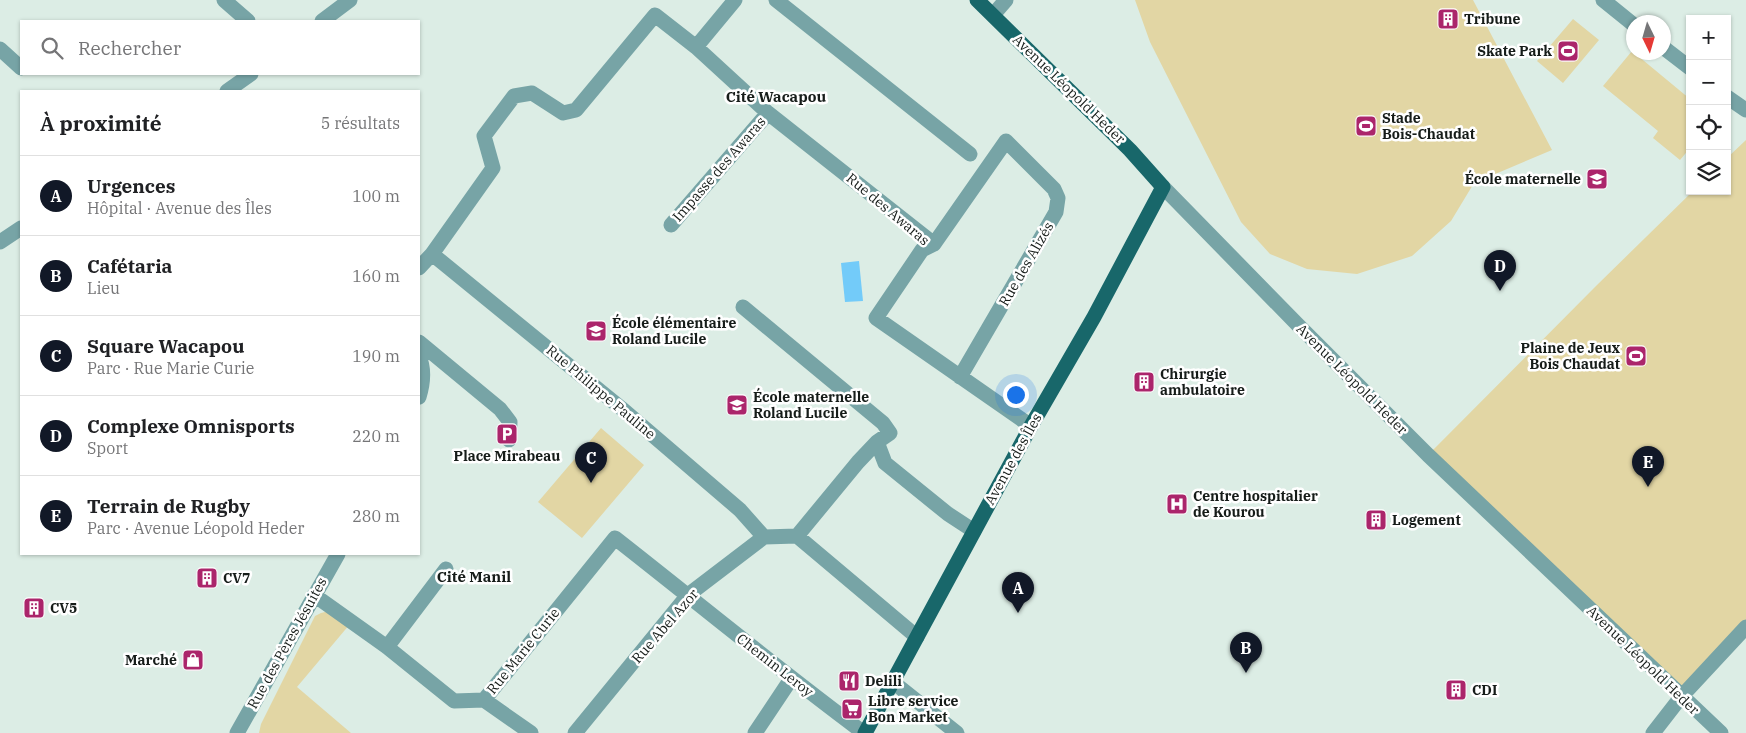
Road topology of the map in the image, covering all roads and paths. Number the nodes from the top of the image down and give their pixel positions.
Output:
1 (224, 0) edge
2 (350, 0) edge
3 (735, 0) edge
4 (776, 0) edge
5 (977, 0) edge
6 (1006, 0) edge
7 (1603, 0) edge
8 (993, 15) junction
9 (1626, 19) edge
10 (247, 20) edge
11 (323, 20) edge
12 (696, 47) junction
13 (0, 49) edge
14 (1671, 53) edge
15 (1686, 65) edge
16 (20, 67) edge
17 (249, 75) edge
18 (228, 90) edge
19 (1731, 100) edge
20 (1746, 110) edge
21 (768, 113) junction
22 (970, 154) dead end
23 (1163, 187) junction
24 (671, 225) dead end
25 (20, 229) edge
26 (0, 242) edge
27 (934, 244) junction
28 (432, 254) junction
29 (420, 267) edge
30 (743, 306) dead end
31 (420, 343) edge
32 (420, 359) edge
33 (960, 377) junction
34 (420, 394) edge
35 (1031, 426) junction
36 (509, 440) dead end
37 (877, 442) junction
38 (974, 531) junction
39 (797, 536) junction
40 (764, 537) junction
41 (337, 555) edge
42 (446, 569) dead end
43 (314, 594) junction
44 (688, 595) junction
45 (1746, 627) edge
46 (917, 637) junction
47 (387, 647) junction
48 (791, 679) junction
49 (893, 682) junction
50 (1681, 697) junction
51 (484, 700) junction
52 (237, 733) edge
53 (531, 733) edge
54 (575, 733) edge
55 (755, 733) edge
56 (864, 733) edge
57 (957, 733) edge
58 (1653, 733) edge
59 (1720, 733) edge

1 - 10 street
2 - 11 street
3 - 12 street
4 - 22 street
5 - 8 main road, Avenue Léopold Heder
6 - 8 street
7 - 9 street
8 - 23 main road, Avenue Léopold Heder
12 - 21 street, Rue des Awaras
12 - 28 street, Rue des Awaras
13 - 16 street
14 - 15 street
17 - 18 street
19 - 20 street
21 - 24 street, Impasse des Awaras
21 - 27 street, Rue des Awaras
23 - 35 main road, Avenue des Îles
23 - 50 street, Avenue Léopold Heder
25 - 26 street
27 - 33 street, Rue des Awaras
27 - 33 street, Rue des Alizés
28 - 29 street
28 - 40 street, Rue Philippe Pauline
30 - 37 street
31 - 36 street
32 - 34 street
33 - 35 street
35 - 38 main road, Avenue des Îles
37 - 38 street
37 - 39 street
38 - 46 main road, Avenue des Îles
39 - 40 street
39 - 46 street
40 - 44 street, Rue Abel Azor
41 - 43 street, Rue des Pères Jésuites
42 - 47 street
43 - 47 street, Rue Marie Curie
43 - 52 street, Rue des Pères Jésuites
44 - 48 street, Chemin Leroy
44 - 51 street, Rue Marie Curie
44 - 54 street, Rue Abel Azor
45 - 50 street
46 - 49 main road, Avenue des Îles
47 - 51 street, Rue Marie Curie
48 - 55 street
48 - 56 street, Chemin Leroy
49 - 56 main road, Avenue des Îles
49 - 57 street
50 - 58 street
50 - 59 street, Avenue Léopold Heder
51 - 53 street

